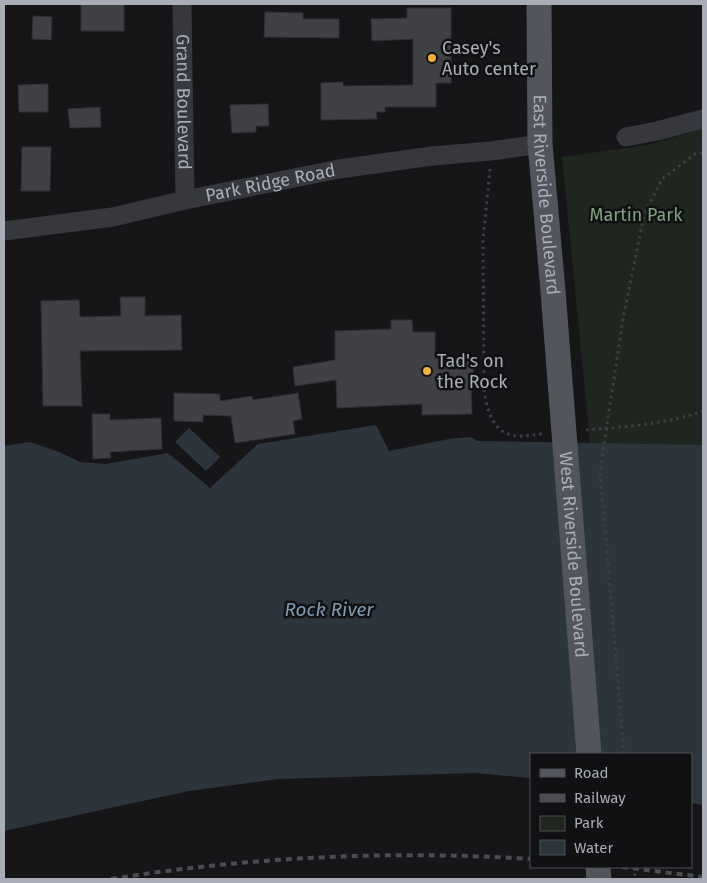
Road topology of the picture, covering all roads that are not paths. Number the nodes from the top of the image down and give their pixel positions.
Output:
1 (182, 4) edge
2 (539, 4) edge
3 (703, 119) edge
4 (626, 137) dead end
5 (540, 144) junction
6 (184, 200) junction
7 (4, 232) edge
8 (559, 357) joint
9 (590, 753) edge

1 - 6 street, Grand Boulevard
2 - 5 main road, East Riverside Boulevard
3 - 4 street
5 - 6 street, Park Ridge Road
5 - 8 main road, East Riverside Boulevard
6 - 7 street, Park Ridge Road
8 - 9 main road, West Riverside Boulevard

